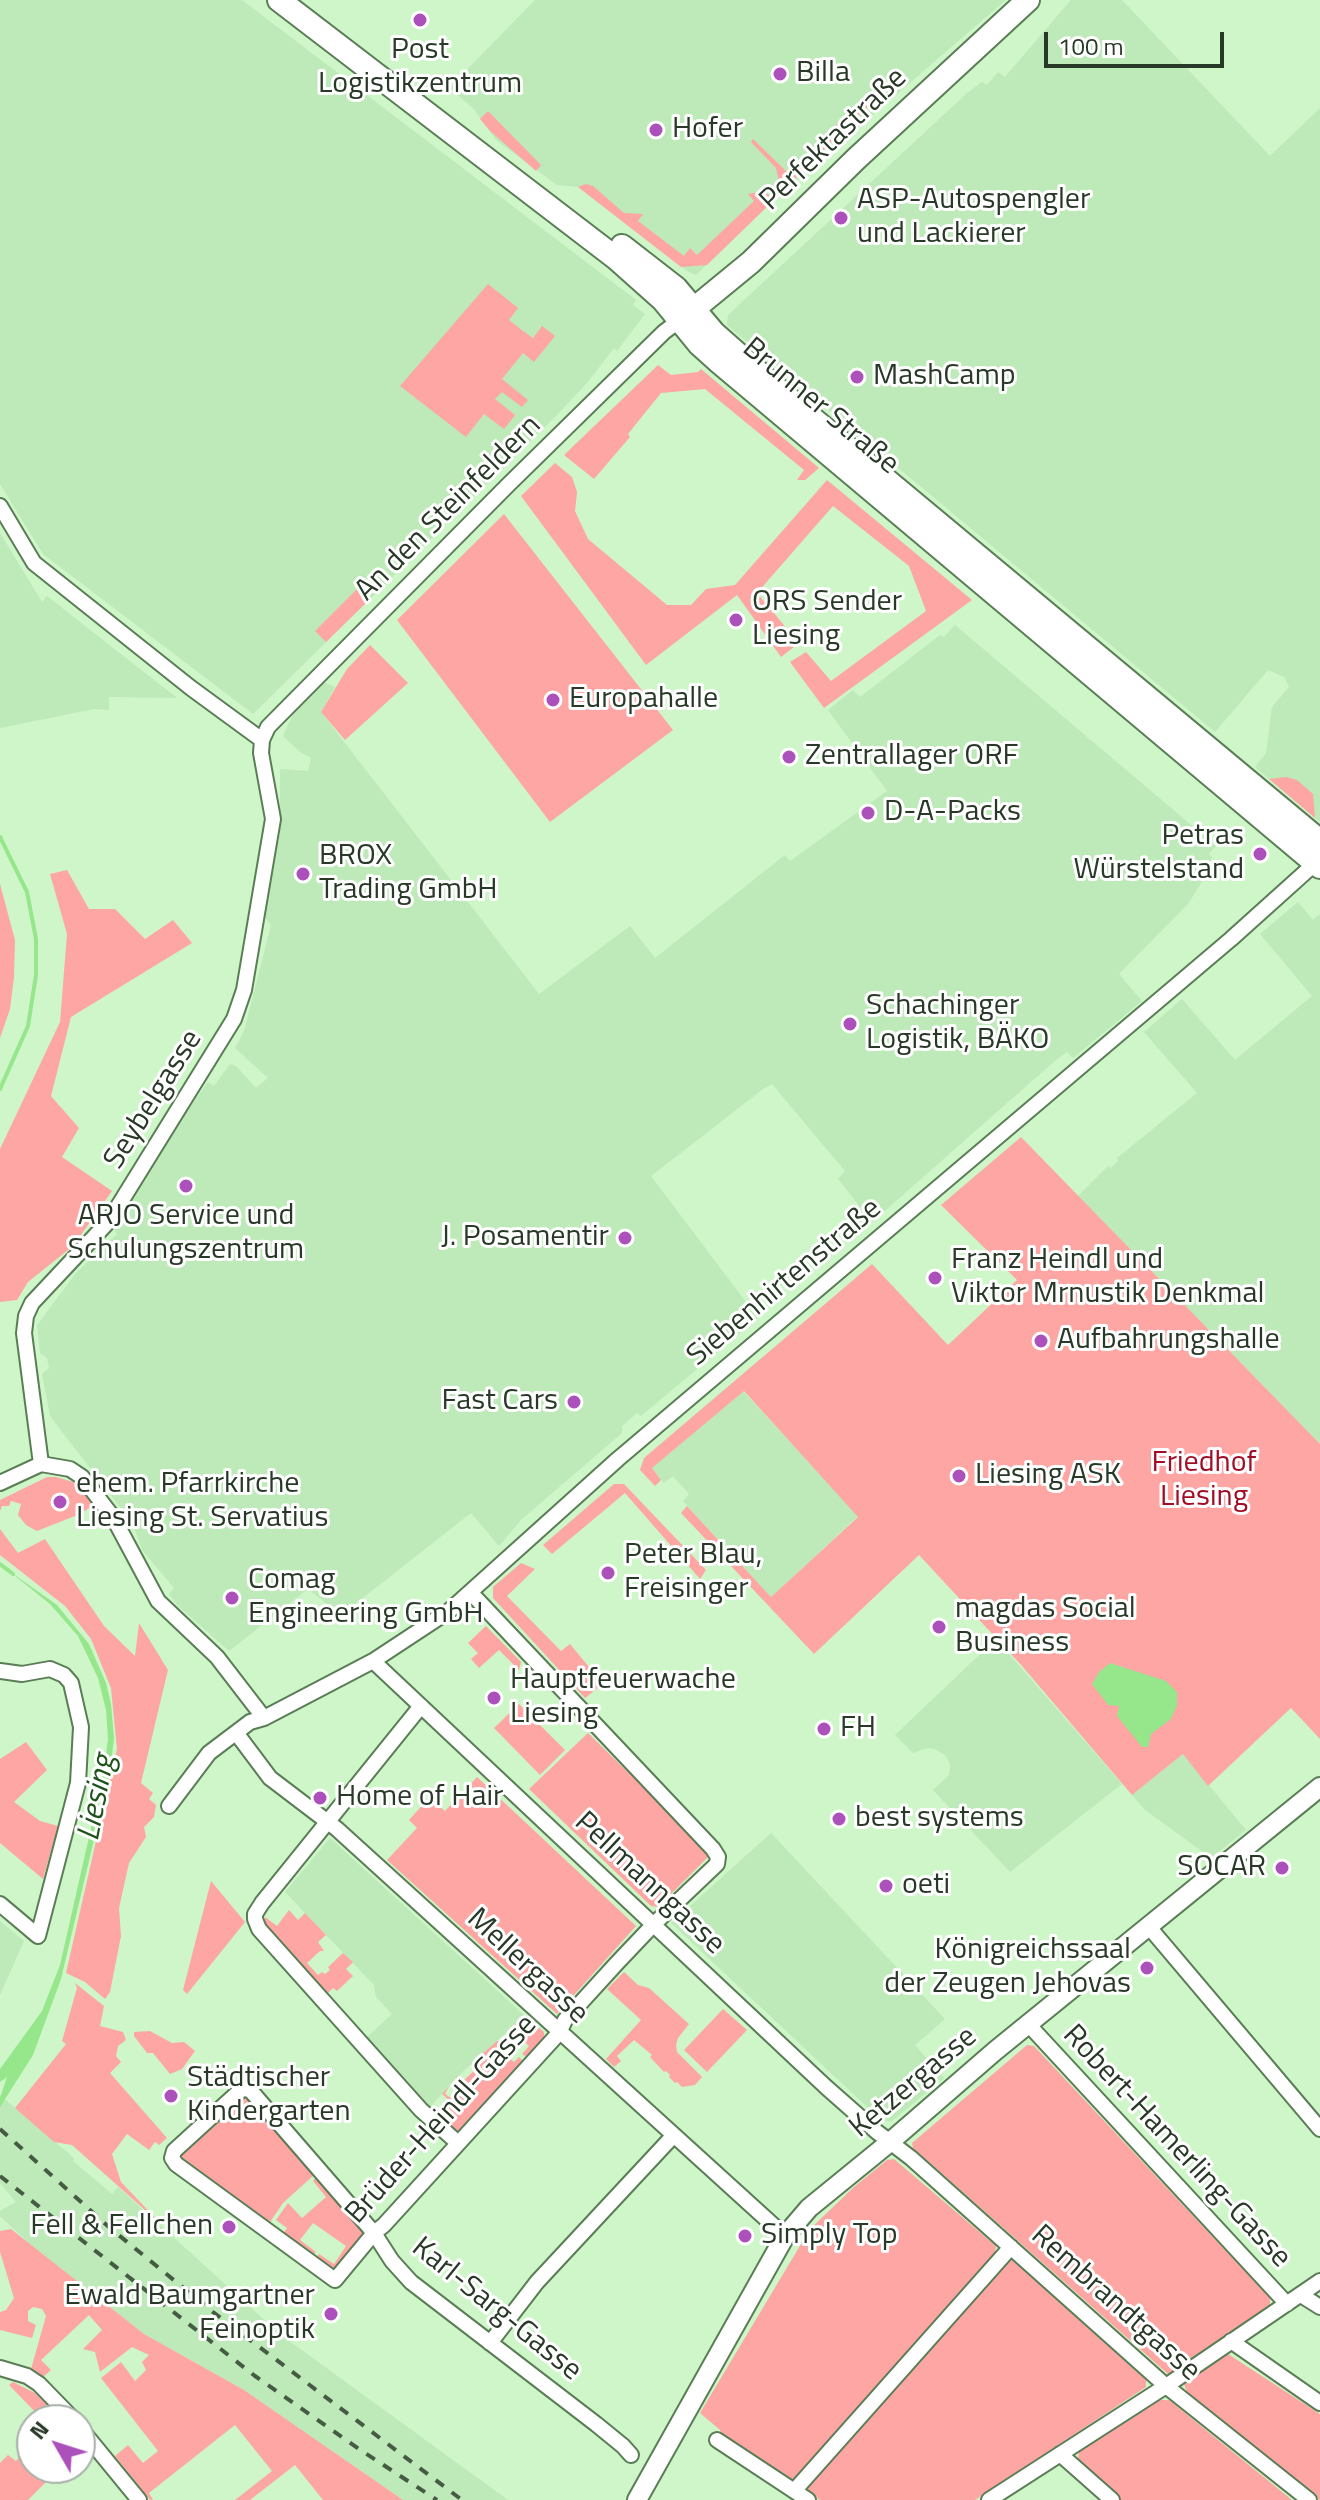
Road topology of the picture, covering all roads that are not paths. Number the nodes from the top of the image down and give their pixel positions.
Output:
1 (279, 0) edge
2 (304, 0) edge
3 (1028, 0) edge
4 (687, 315) junction
5 (0, 506) edge
6 (262, 740) junction
7 (1319, 858) edge
8 (41, 1464) junction
9 (0, 1483) edge
10 (471, 1593) junction
11 (373, 1661) junction
12 (0, 1671) edge
13 (421, 1706) junction
14 (264, 1718) junction
15 (237, 1734) junction
16 (1320, 1787) edge
17 (169, 1806) dead end
18 (328, 1822) junction
19 (0, 1904) edge
20 (654, 1924) junction
21 (1149, 1927) junction
22 (1028, 2024) junction
23 (559, 2033) junction
24 (1320, 2129) edge
25 (674, 2135) junction
26 (890, 2142) junction
27 (458, 2143) junction
28 (374, 2233) junction
29 (785, 2236) junction
30 (1011, 2247) junction
31 (335, 2280) joint
32 (1320, 2281) edge
33 (1301, 2295) junction
34 (1287, 2304) junction
35 (1320, 2307) edge
36 (1231, 2341) junction
37 (490, 2343) junction
38 (0, 2368) edge
39 (1166, 2386) junction
40 (1320, 2403) edge
41 (58, 2404) edge
42 (717, 2440) dead end
43 (96, 2448) edge
44 (1060, 2454) junction
45 (631, 2455) dead end
46 (794, 2491) junction
47 (139, 2500) edge
48 (637, 2500) edge
49 (808, 2500) edge
50 (989, 2500) edge
51 (1112, 2500) edge
52 (1309, 2500) edge

1 - 4 main road, Brunner Straße
2 - 4 main road, Brunner Straße
3 - 4 main road, Perfektastraße
4 - 6 street, An den Steinfeldern
4 - 7 main road, Brunner Straße
5 - 6 street
6 - 8 street, Seybelgasse
7 - 10 street, Siebenhirtenstraße
8 - 9 street
8 - 14 street
10 - 11 street, Siebenhirtenstraße
10 - 20 street, Brüder-Heindl-Gasse
11 - 13 street, Pellmanngasse
11 - 14 street, Siebenhirtenstraße
12 - 19 street
13 - 18 street
13 - 20 street, Pellmanngasse
14 - 15 street, Siebenhirtenstraße
15 - 17 street, Siebenhirtenstraße
15 - 18 street, Mellergasse
16 - 21 main road, Ketzergasse
18 - 23 street, Mellergasse
18 - 27 street
20 - 23 street, Brüder-Heindl-Gasse
20 - 26 street, Pellmanngasse
21 - 22 main road, Ketzergasse
21 - 24 street
22 - 26 main road, Ketzergasse
22 - 34 street, Robert-Hamerling-Gasse
23 - 25 street, Mellergasse
23 - 27 street, Brüder-Heindl-Gasse
25 - 29 street, Mellergasse
25 - 37 street
26 - 29 main road, Ketzergasse
26 - 30 street, Rembrandtgasse
27 - 28 street, Brüder-Heindl-Gasse
28 - 31 street, Brüder-Heindl-Gasse
28 - 31 street, Karl-Sarg-Gasse
28 - 37 street, Karl-Sarg-Gasse
29 - 48 main road, Ketzergasse
30 - 39 street, Rembrandtgasse
30 - 46 street
32 - 33 street
33 - 34 street
33 - 35 street
34 - 36 street
36 - 39 street
36 - 40 street
37 - 45 street, Karl-Sarg-Gasse
38 - 41 street
39 - 44 street
39 - 52 street, Rembrandtgasse
42 - 46 street
43 - 47 street
44 - 50 street
44 - 51 street
46 - 49 street

